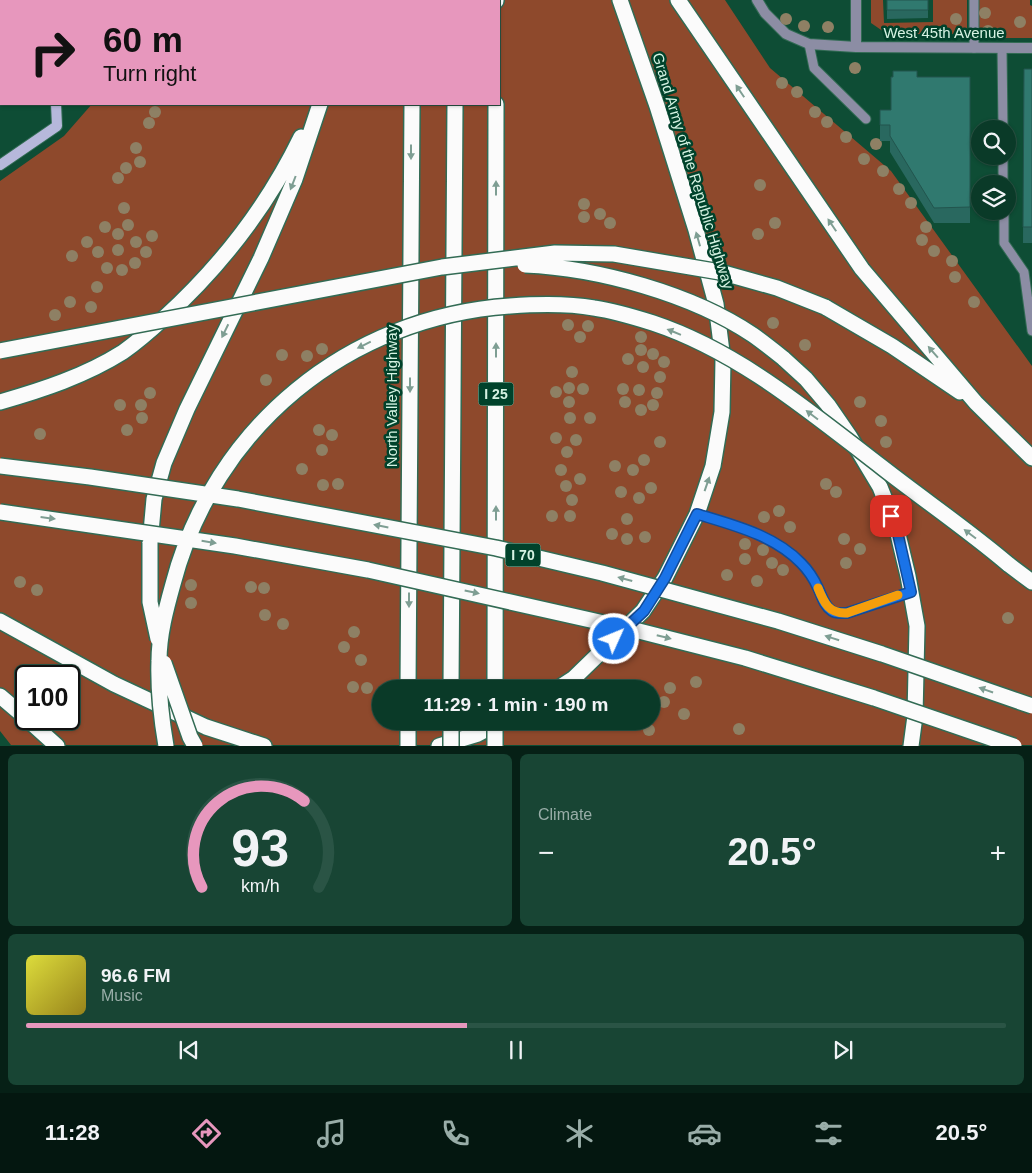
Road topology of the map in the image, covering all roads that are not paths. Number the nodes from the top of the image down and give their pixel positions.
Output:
1 (620, 0) edge
2 (678, 0) edge
3 (757, 0) edge
4 (856, 0) edge
5 (974, 0) edge
6 (809, 44) junction
7 (856, 47) junction
8 (974, 48) junction
9 (1002, 48) junction
10 (1032, 48) edge
11 (56, 105) edge
12 (316, 105) edge
13 (320, 105) edge
14 (412, 105) edge
15 (454, 105) edge
16 (496, 105) edge
17 (866, 119) dead end
18 (1003, 120) edge
19 (0, 165) edge
20 (1004, 220) edge
21 (442, 267) junction
22 (1032, 331) edge
23 (0, 351) edge
24 (0, 402) edge
25 (976, 403) junction
26 (1032, 458) edge
27 (0, 466) edge
28 (0, 512) edge
29 (697, 514) junction
30 (1032, 582) edge
31 (911, 592) junction
32 (0, 621) edge
33 (408, 680) edge
34 (451, 680) edge
35 (495, 680) edge
36 (571, 680) edge
37 (0, 696) edge
38 (1032, 706) edge
39 (15, 708) edge
40 (206, 727) junction
41 (40, 730) edge
42 (408, 730) edge
43 (451, 730) edge
44 (485, 730) edge
45 (495, 730) edge
46 (57, 746) edge
47 (166, 746) edge
48 (195, 746) edge
49 (242, 746) edge
50 (264, 746) edge
51 (408, 746) edge
52 (439, 746) edge
53 (451, 746) edge
54 (494, 746) edge
55 (911, 746) edge
56 (1014, 746) edge

29 -> 1 highway, Grand Army of the Republic Highway
25 -> 2 highway
3 - 6 street, West 45th Avenue
4 - 7 street
5 - 8 lane
6 - 7 street, West 45th Avenue
6 - 17 lane
7 - 8 street, West 45th Avenue
8 - 9 street, West 45th Avenue
9 - 10 street, West 45th Avenue
9 - 18 lane
11 - 19 street
12 - 24 highway
13 -> 48 highway, bridge
14 -> 33 highway, North Valley Highway
15 - 34 highway
35 -> 16 highway, I 25
20 - 22 lane
21 - 23 highway, bridge
21 - 25 highway, bridge
21 - 31 highway, bridge
25 - 26 highway
38 -> 27 highway, I 70, bridge
28 -> 56 highway, bridge
29 - 31 lane
29 - 36 highway, Grand Army of the Republic Highway
30 -> 47 highway, bridge
31 - 55 highway
32 - 40 highway
37 - 39 highway
40 - 49 highway
40 - 50 highway
41 - 46 highway
42 - 51 highway
43 - 53 highway, bridge
44 - 52 highway
45 - 54 highway, bridge

